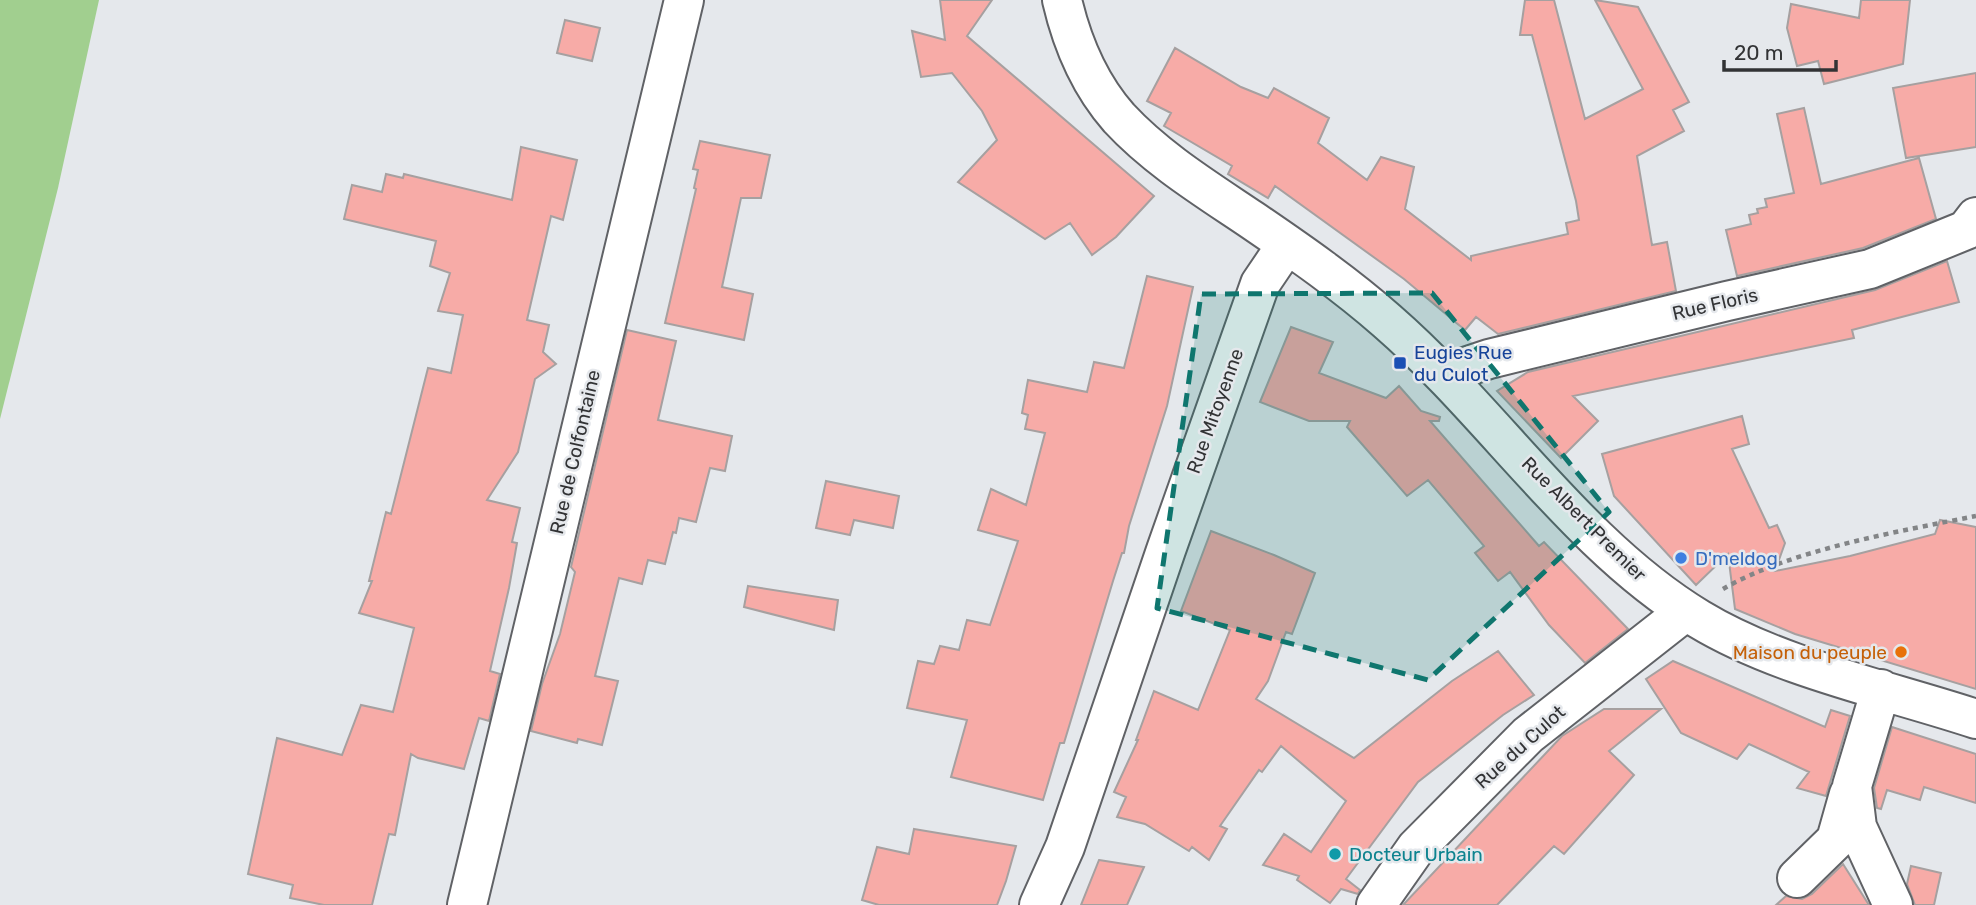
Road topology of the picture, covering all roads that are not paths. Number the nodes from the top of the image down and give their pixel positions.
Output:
1 (684, 0) edge
2 (1062, 0) edge
3 (1976, 217) edge
4 (1287, 244) junction
5 (1444, 374) junction
6 (1686, 611) junction
7 (1881, 689) junction
8 (1976, 719) edge
9 (1852, 786) junction
10 (1797, 878) dead end
11 (467, 905) edge
12 (1039, 905) edge
13 (1376, 905) edge
14 (1893, 905) edge

1 - 11 street, Rue de Colfontaine
2 - 4 street
3 - 5 street, Rue Floris
4 - 5 street, Rue Albert Premier
4 - 12 street, Rue Mitoyenne
5 - 6 street, Rue Albert Premier
6 - 7 street, Rue Albert Premier
6 - 13 street, Rue du Culot
7 - 8 street, Rue Albert Premier
7 - 9 street
9 - 10 street
9 - 14 street

